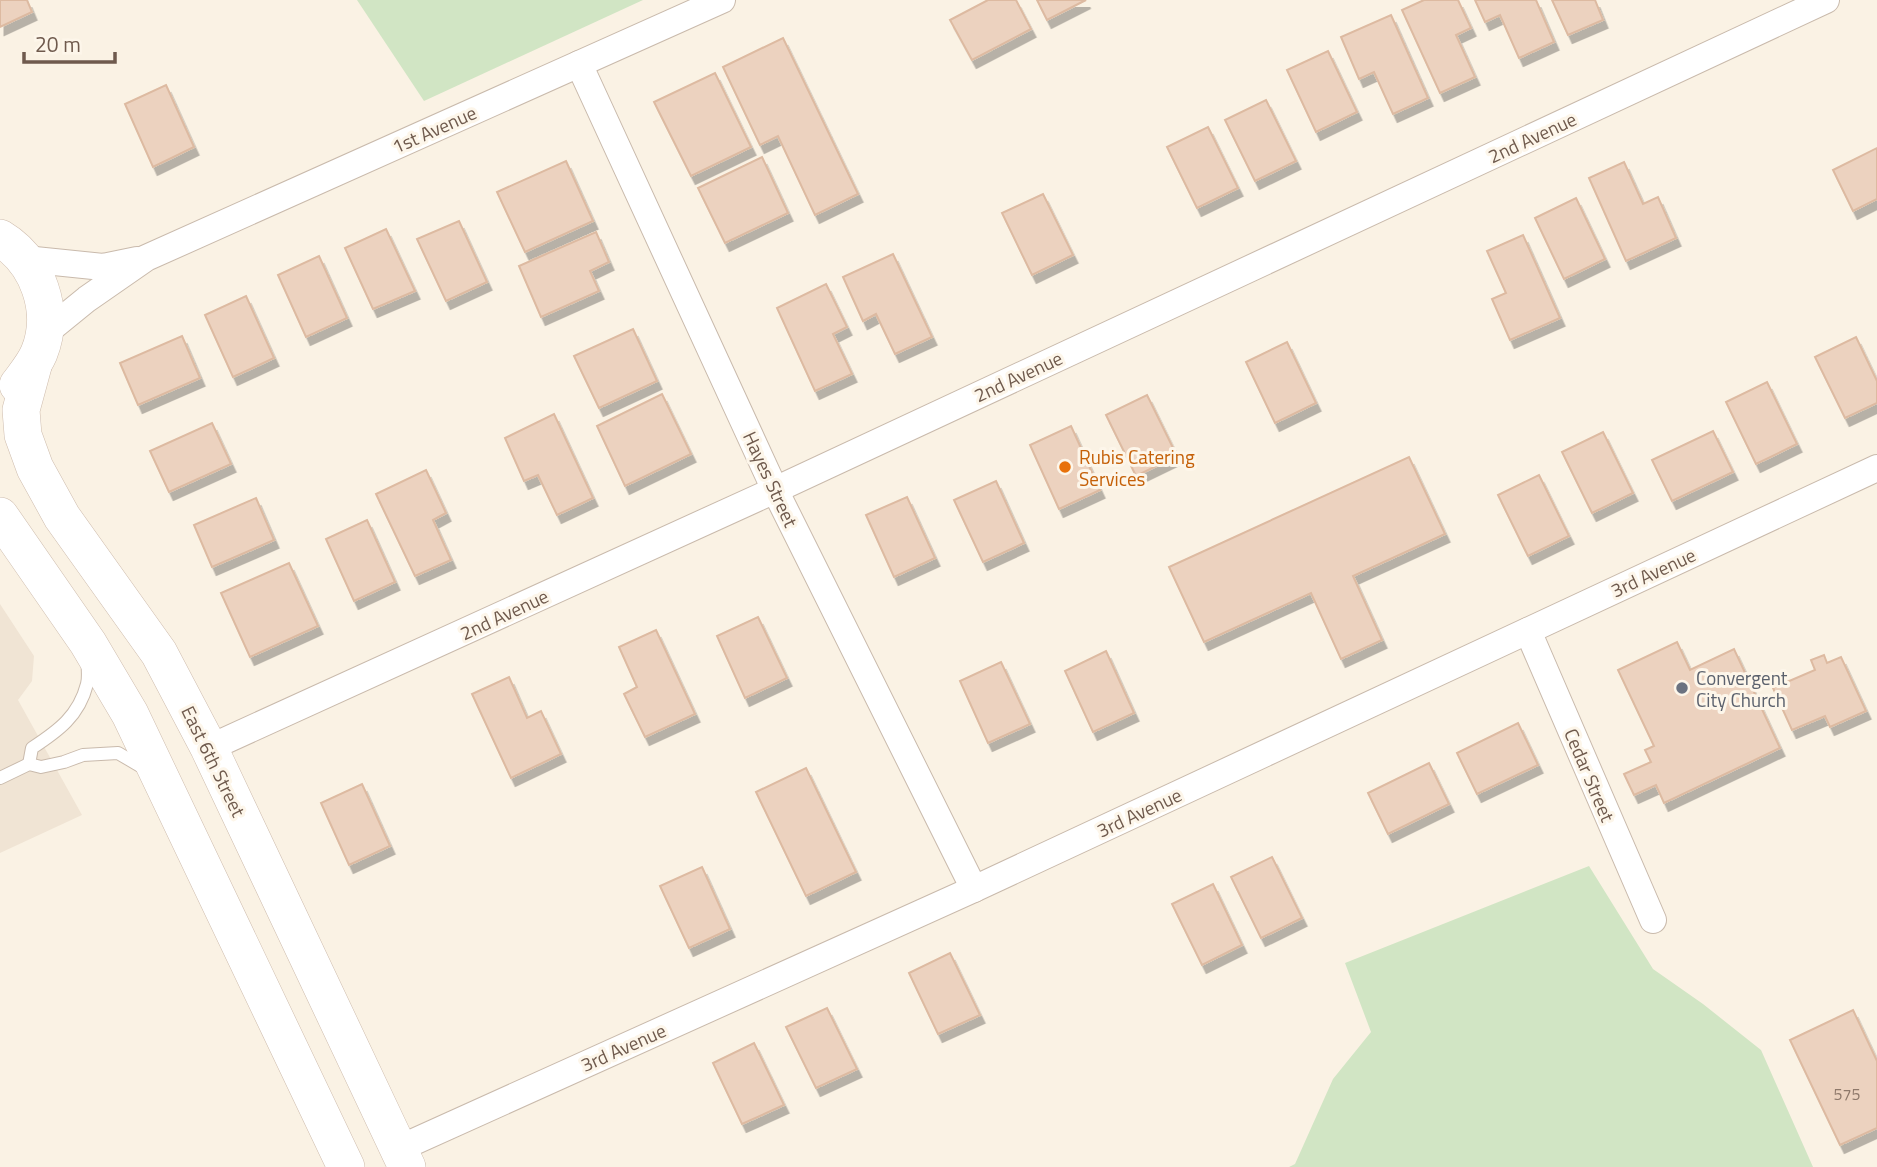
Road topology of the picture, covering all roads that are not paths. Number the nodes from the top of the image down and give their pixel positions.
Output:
1 (722, 0) edge
2 (1826, 0) edge
3 (579, 64) junction
4 (9, 243) edge
5 (146, 258) junction
6 (39, 350) junction
7 (0, 398) edge
8 (1877, 468) edge
9 (775, 490) junction
10 (4, 524) edge
11 (1528, 631) junction
12 (88, 643) junction
13 (209, 748) junction
14 (29, 764) junction
15 (0, 778) edge
16 (162, 779) junction
17 (974, 890) junction
18 (1653, 920) dead end
19 (402, 1158) edge
20 (345, 1167) edge

1 - 3 street, 1st Avenue
2 - 9 street, 2nd Avenue
3 - 5 street, 1st Avenue
3 - 9 street, Hayes Street
4 - 5 street, 1st Avenue
4 - 6 street, East 6th Street
5 - 6 street, 1st Avenue
6 - 7 street
6 - 13 street, East 6th Street
8 - 11 street, 3rd Avenue
9 - 13 street, 2nd Avenue
9 - 17 street, Hayes Street
10 - 12 street
11 - 17 street, 3rd Avenue
11 - 18 street, Cedar Street
12 - 14 lane
12 - 16 street
13 - 19 street, East 6th Street
14 - 15 lane
14 - 16 lane
16 - 20 street
17 - 19 street, 3rd Avenue

